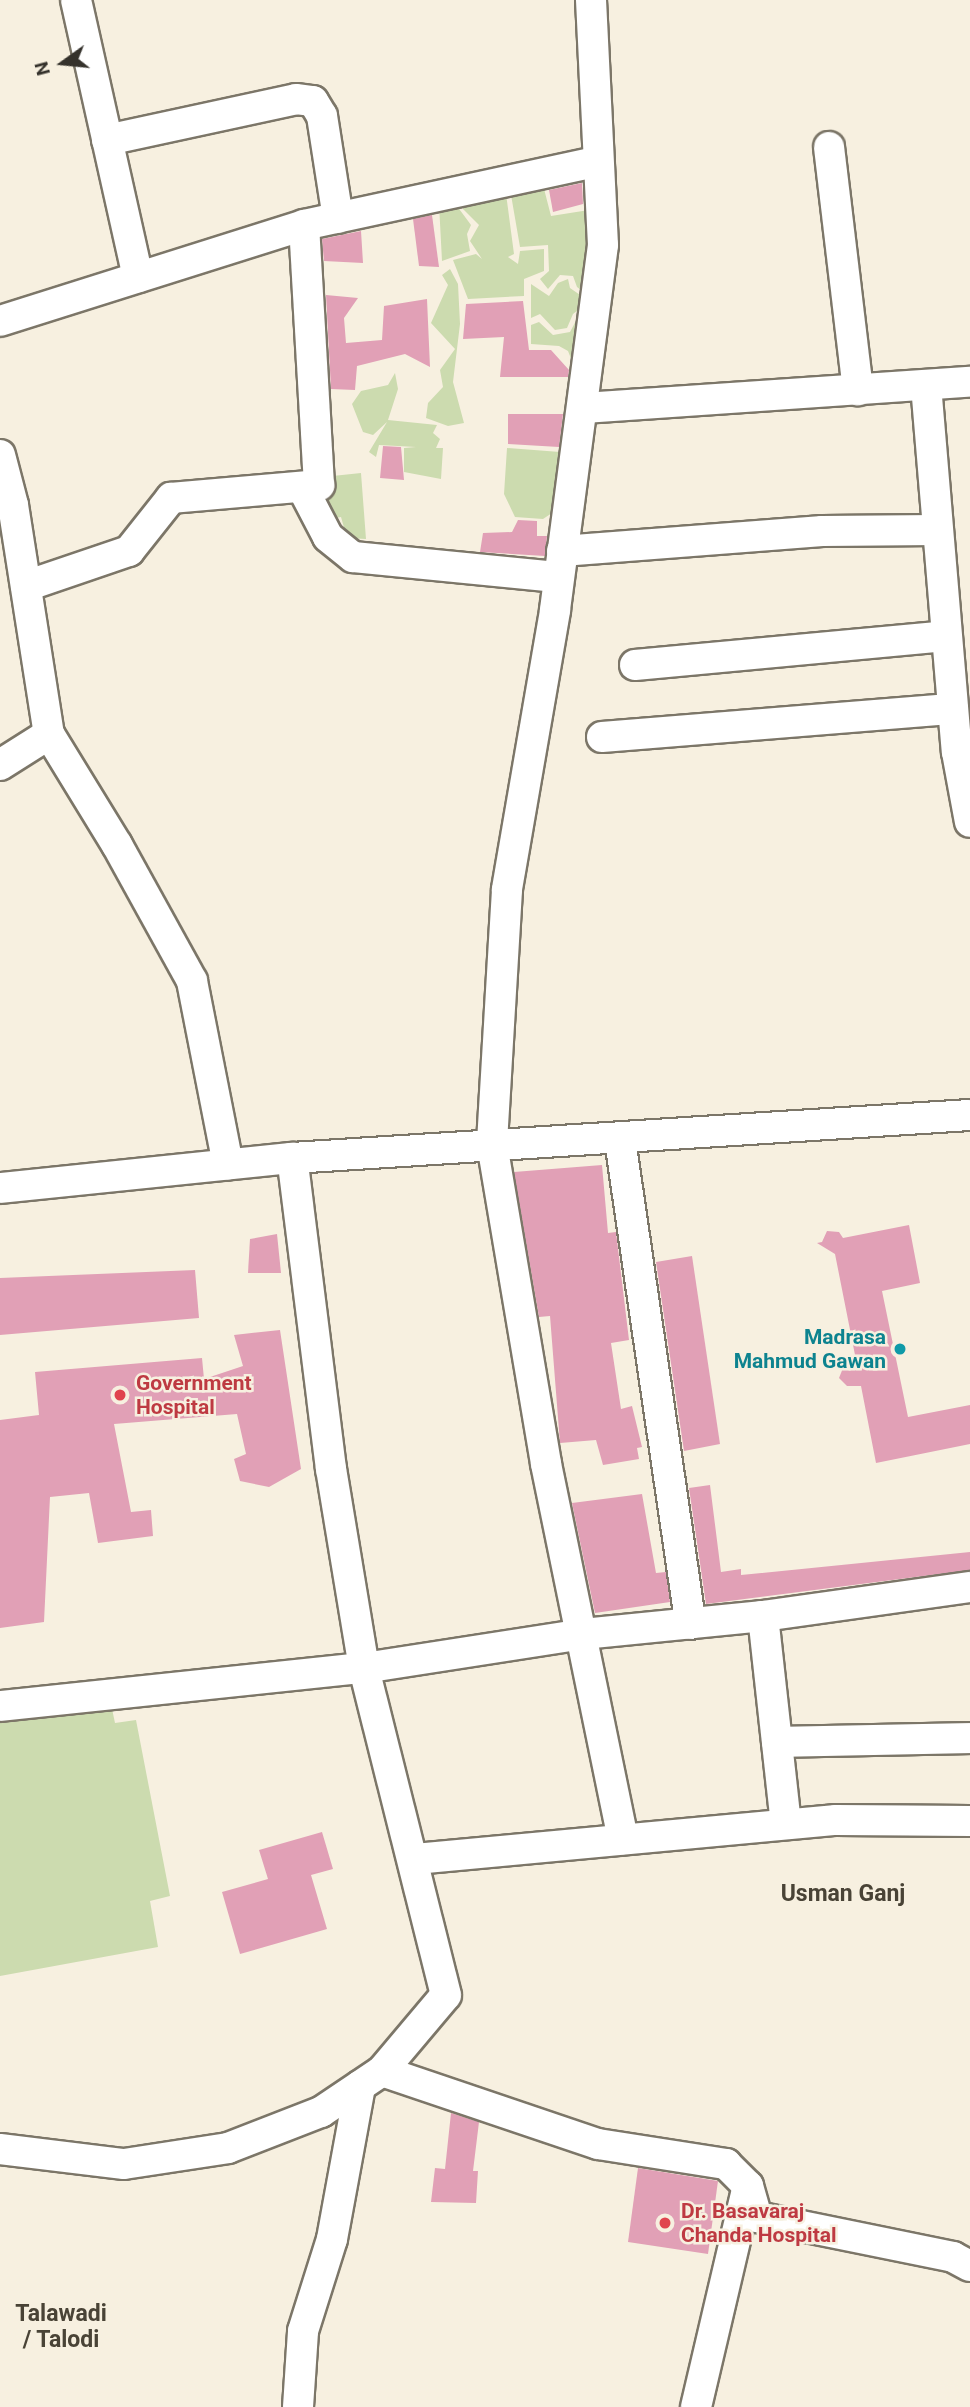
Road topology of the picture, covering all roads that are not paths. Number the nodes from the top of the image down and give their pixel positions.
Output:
1 (76, 0) edge
2 (591, 0) edge
3 (107, 141) junction
4 (829, 147) dead end
5 (596, 162) junction
6 (338, 218) junction
7 (304, 225) junction
8 (138, 277) junction
9 (0, 321) edge
10 (970, 382) edge
11 (926, 385) junction
12 (858, 390) junction
13 (584, 408) junction
14 (0, 455) edge
15 (302, 487) junction
16 (937, 530) junction
17 (560, 564) junction
18 (26, 586) junction
19 (946, 636) junction
20 (635, 665) dead end
21 (959, 722) edge
22 (49, 734) junction
23 (602, 737) dead end
24 (0, 765) edge
25 (970, 822) edge
26 (970, 1115) edge
27 (620, 1140) junction
28 (492, 1144) junction
29 (292, 1158) junction
30 (228, 1164) junction
31 (0, 1188) edge
32 (970, 1587) edge
33 (763, 1616) junction
34 (691, 1624) junction
35 (583, 1634) junction
36 (364, 1668) junction
37 (0, 1706) edge
38 (970, 1738) edge
39 (777, 1742) junction
40 (970, 1821) edge
41 (786, 1824) junction
42 (623, 1839) junction
43 (415, 1859) junction
44 (371, 2079) junction
45 (0, 2149) edge
46 (748, 2186) junction
47 (970, 2266) edge
48 (298, 2407) edge
49 (696, 2407) edge

1 - 3 street
2 - 5 street
3 - 6 street
3 - 8 street
4 - 12 street
5 - 6 street
5 - 13 street
6 - 7 street
7 - 8 street
7 - 15 street
8 - 9 street
10 - 11 street
11 - 12 street
11 - 16 street
12 - 13 street
13 - 17 street
14 - 18 street
15 - 17 street
15 - 18 street
16 - 17 street
16 - 19 street
17 - 28 street
18 - 22 street
19 - 20 street
19 - 21 street
21 - 23 street
21 - 25 street
22 - 24 street
22 - 30 street
26 - 27 street
27 - 28 street
27 - 34 street
28 - 29 street
28 - 35 street
29 - 30 street
29 - 36 street
30 - 31 street
32 - 33 street
33 - 34 street
33 - 39 street
34 - 35 street
35 - 36 street
35 - 42 street
36 - 37 street
36 - 43 street
38 - 39 street
39 - 41 street
40 - 41 street
41 - 42 street
42 - 43 street
43 - 44 street
44 - 45 street
44 - 46 street
44 - 48 street
46 - 47 street
46 - 49 street

